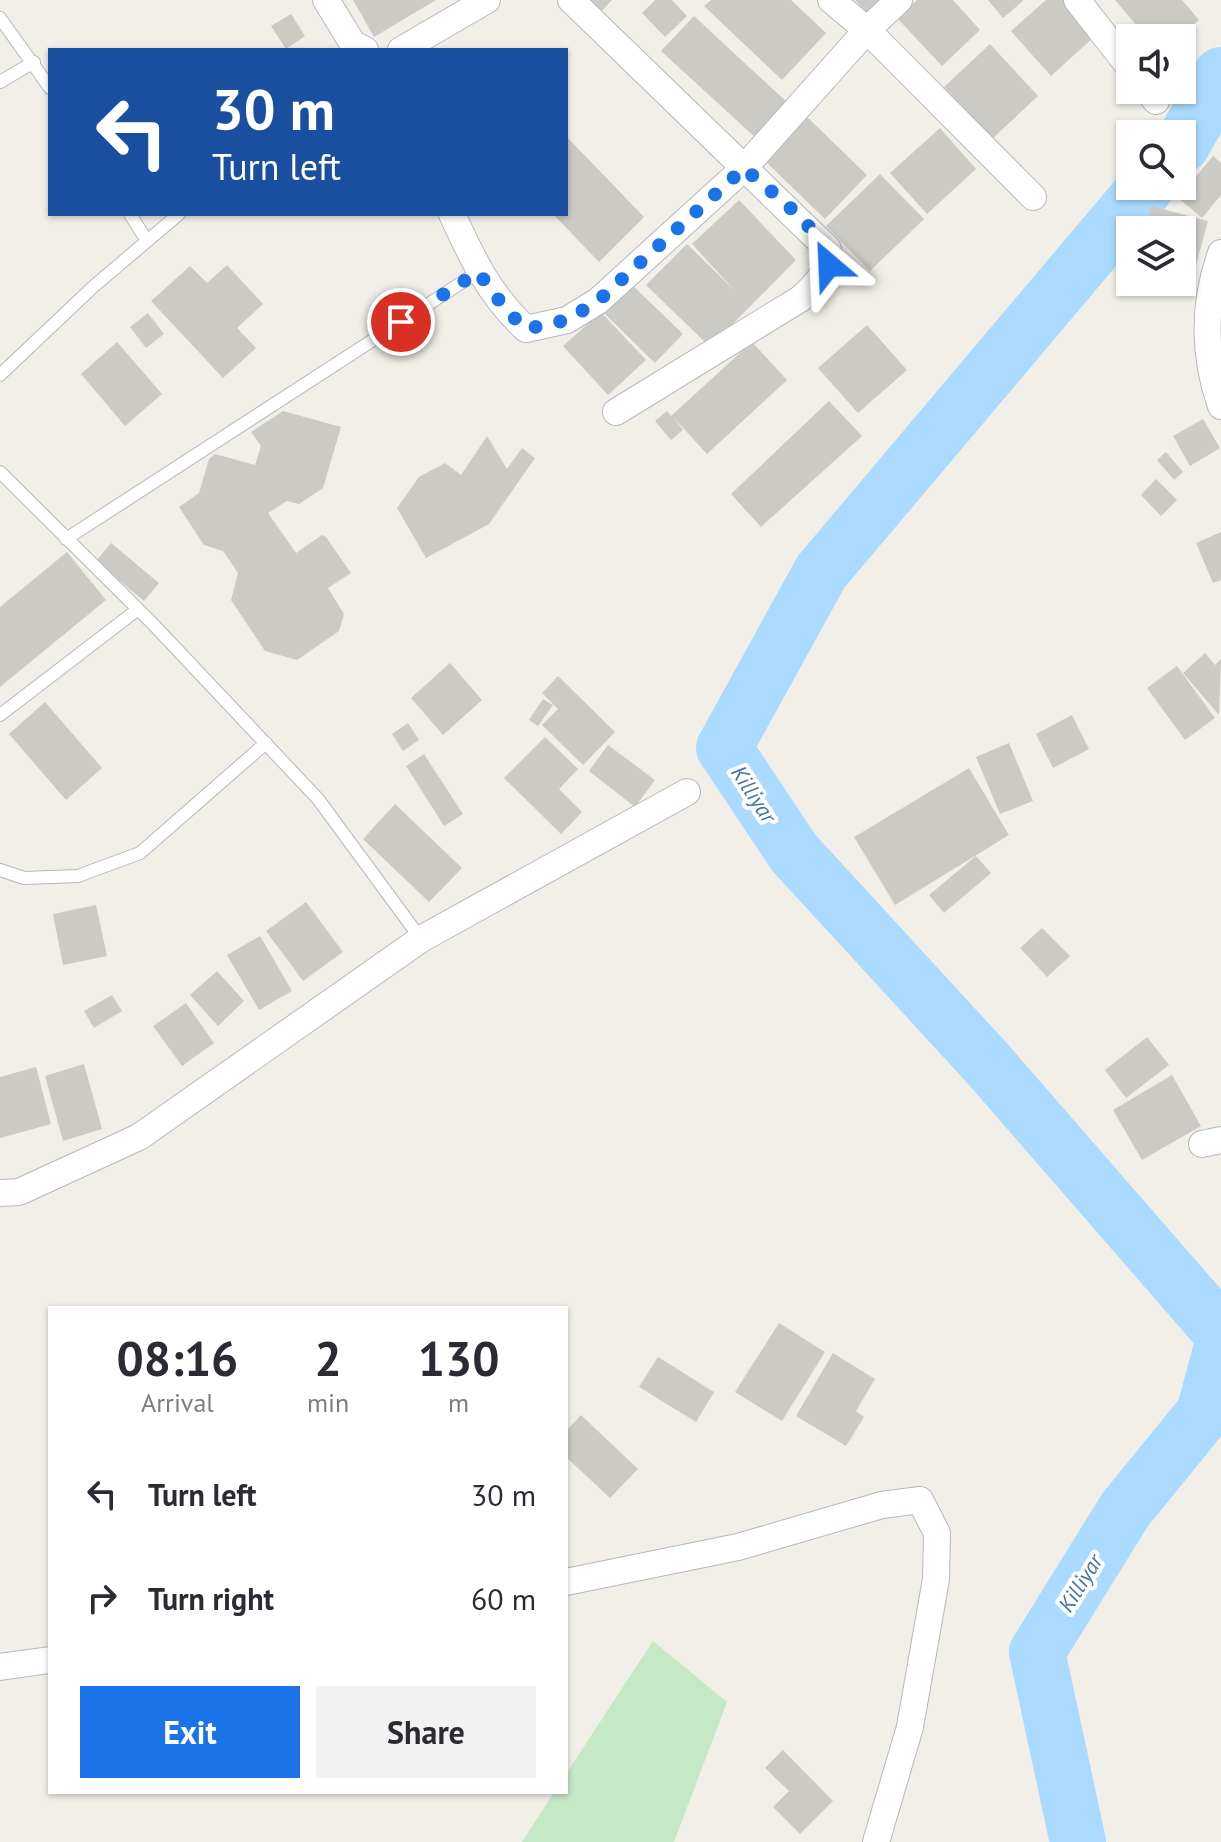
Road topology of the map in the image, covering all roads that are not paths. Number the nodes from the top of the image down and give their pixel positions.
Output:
1 (326, 0) edge
2 (487, 0) edge
3 (571, 0) edge
4 (831, 0) edge
5 (899, 0) edge
6 (1077, 0) edge
7 (0, 18) edge
8 (867, 30) junction
9 (361, 48) edge
10 (404, 48) edge
11 (1116, 50) edge
12 (34, 62) junction
13 (0, 82) edge
14 (48, 85) edge
15 (744, 168) junction
16 (1033, 197) dead end
17 (131, 216) edge
18 (177, 216) edge
19 (453, 216) edge
20 (147, 241) junction
21 (1221, 253) edge
22 (478, 272) junction
23 (0, 375) edge
24 (1221, 406) edge
25 (616, 412) dead end
26 (0, 472) edge
27 (66, 539) junction
28 (137, 610) junction
29 (0, 715) edge
30 (266, 743) junction
31 (687, 792) dead end
32 (0, 870) edge
33 (421, 939) junction
34 (0, 1193) edge
35 (568, 1582) edge
36 (48, 1660) edge
37 (0, 1667) edge
38 (876, 1842) edge

1 - 9 street
2 - 10 street
3 - 15 street
4 - 8 street
5 - 8 street
6 - 11 street
7 - 12 lane
8 - 15 street
8 - 16 street
12 - 13 lane
12 - 14 lane
15 - 22 street
15 - 25 street
17 - 20 lane
18 - 20 lane
19 - 22 street
20 - 23 lane
21 - 24 street
22 - 27 lane
26 - 27 lane
27 - 28 lane
28 - 29 lane
28 - 30 lane
30 - 32 lane
30 - 33 lane
31 - 33 street
33 - 34 street
35 - 38 street
36 - 37 street

